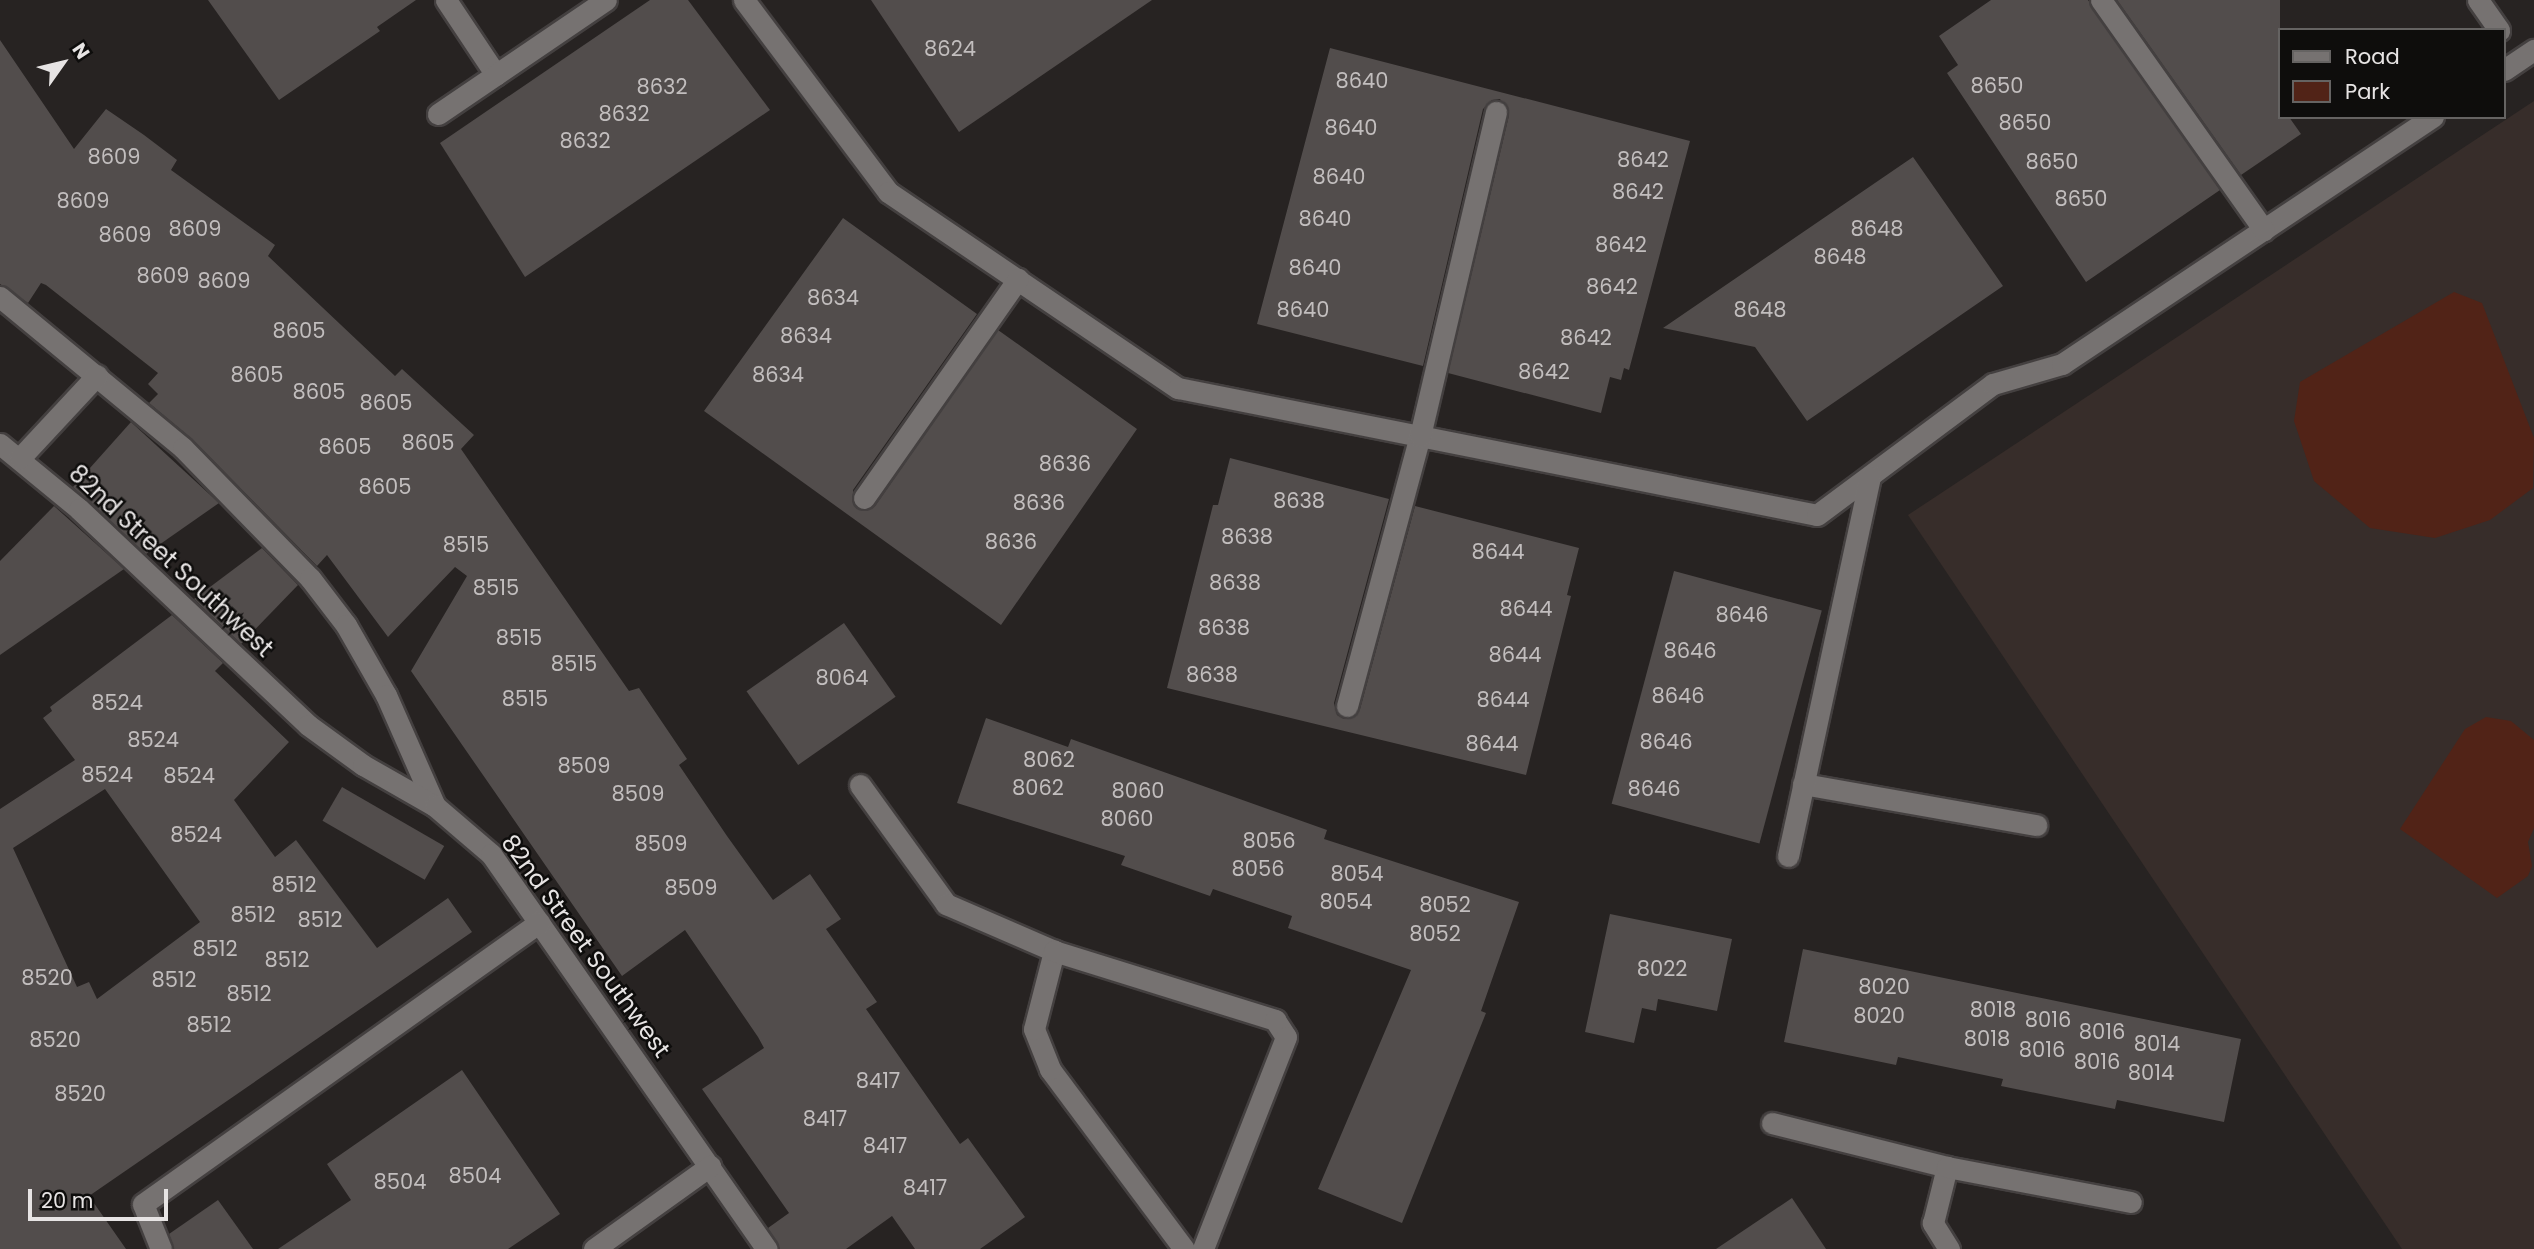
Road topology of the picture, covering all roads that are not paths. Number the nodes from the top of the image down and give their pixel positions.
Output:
1 (446, 0) edge
2 (606, 0) edge
3 (744, 0) edge
4 (2101, 0) edge
5 (2478, 0) edge
6 (2498, 28) edge
7 (2506, 41) edge
8 (2519, 60) edge
9 (496, 75) junction
10 (1496, 112) dead end
11 (438, 114) dead end
12 (2430, 119) edge
13 (2264, 230) junction
14 (1018, 279) junction
15 (0, 297) edge
16 (97, 375) junction
17 (1420, 436) junction
18 (0, 444) edge
19 (20, 458) junction
20 (1870, 477) junction
21 (864, 498) dead end
22 (1347, 706) dead end
23 (1803, 784) junction
24 (860, 785) dead end
25 (435, 806) junction
26 (2036, 825) dead end
27 (1788, 856) dead end
28 (539, 923) junction
29 (1054, 951) junction
30 (1772, 1123) dead end
31 (710, 1166) junction
32 (1947, 1167) junction
33 (2131, 1202) dead end
34 (161, 1249) edge
35 (594, 1249) edge
36 (767, 1249) edge
37 (1184, 1249) edge
38 (1203, 1249) edge
39 (1949, 1249) edge

1 - 9 street
2 - 9 street
3 - 14 street
4 - 13 street
5 - 6 street
7 - 8 street
9 - 11 street
10 - 17 street
12 - 13 street
13 - 20 street
14 - 17 street
14 - 21 street
15 - 16 street
16 - 19 street
16 - 25 street
17 - 20 street
17 - 22 street
18 - 19 street, 82nd Street Southwest
19 - 25 street, 82nd Street Southwest
20 - 23 street
23 - 26 street
23 - 27 street
24 - 29 street
25 - 28 street, 82nd Street Southwest
28 - 31 street, 82nd Street Southwest
28 - 34 street
29 - 37 street
29 - 38 street
30 - 32 street
31 - 35 street
31 - 36 street, 82nd Street Southwest
32 - 33 street
32 - 39 street

